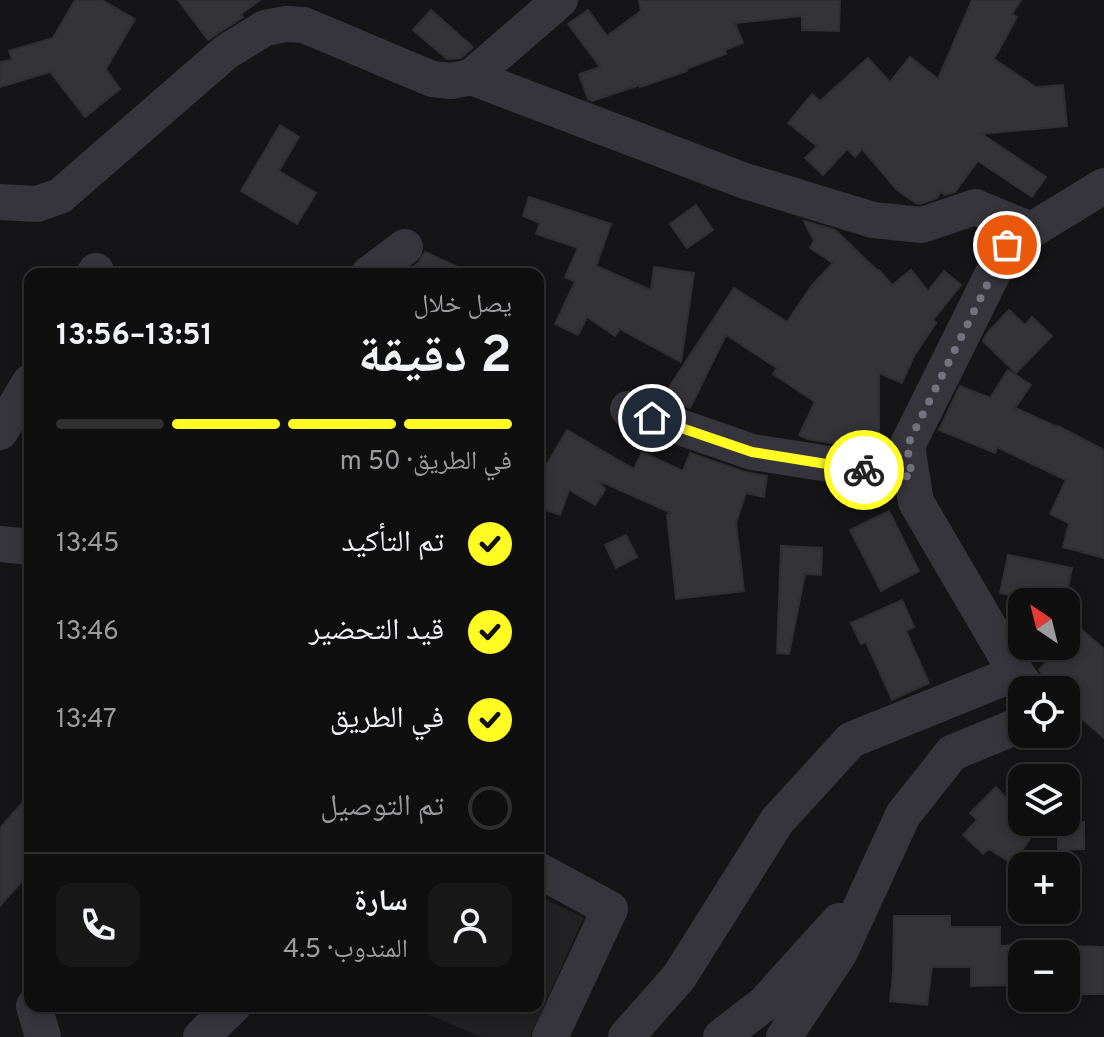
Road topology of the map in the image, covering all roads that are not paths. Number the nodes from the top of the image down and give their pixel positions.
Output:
1 (560, 0) edge
2 (471, 77) junction
3 (1104, 186) edge
4 (0, 202) edge
5 (1031, 230) junction
6 (405, 247) dead end
7 (377, 268) edge
8 (24, 392) edge
9 (628, 409) dead end
10 (0, 432) edge
11 (912, 477) junction
12 (0, 544) edge
13 (24, 546) edge
14 (1019, 676) edge
15 (1008, 686) edge
16 (1008, 730) edge
17 (544, 873) edge
18 (870, 887) junction
19 (36, 1012) edge
20 (227, 1012) edge
21 (43, 1037) edge
22 (201, 1037) edge
23 (550, 1037) edge
24 (626, 1037) edge
25 (721, 1037) edge
26 (784, 1037) edge

1 - 2 street
2 - 4 street
2 - 5 street
3 - 5 street
5 - 11 street
6 - 7 street
8 - 10 street
9 - 11 street
11 - 14 street
12 - 13 street
15 - 24 street
16 - 18 street
17 - 23 street
18 - 25 street
18 - 26 street
19 - 21 street
20 - 22 street

